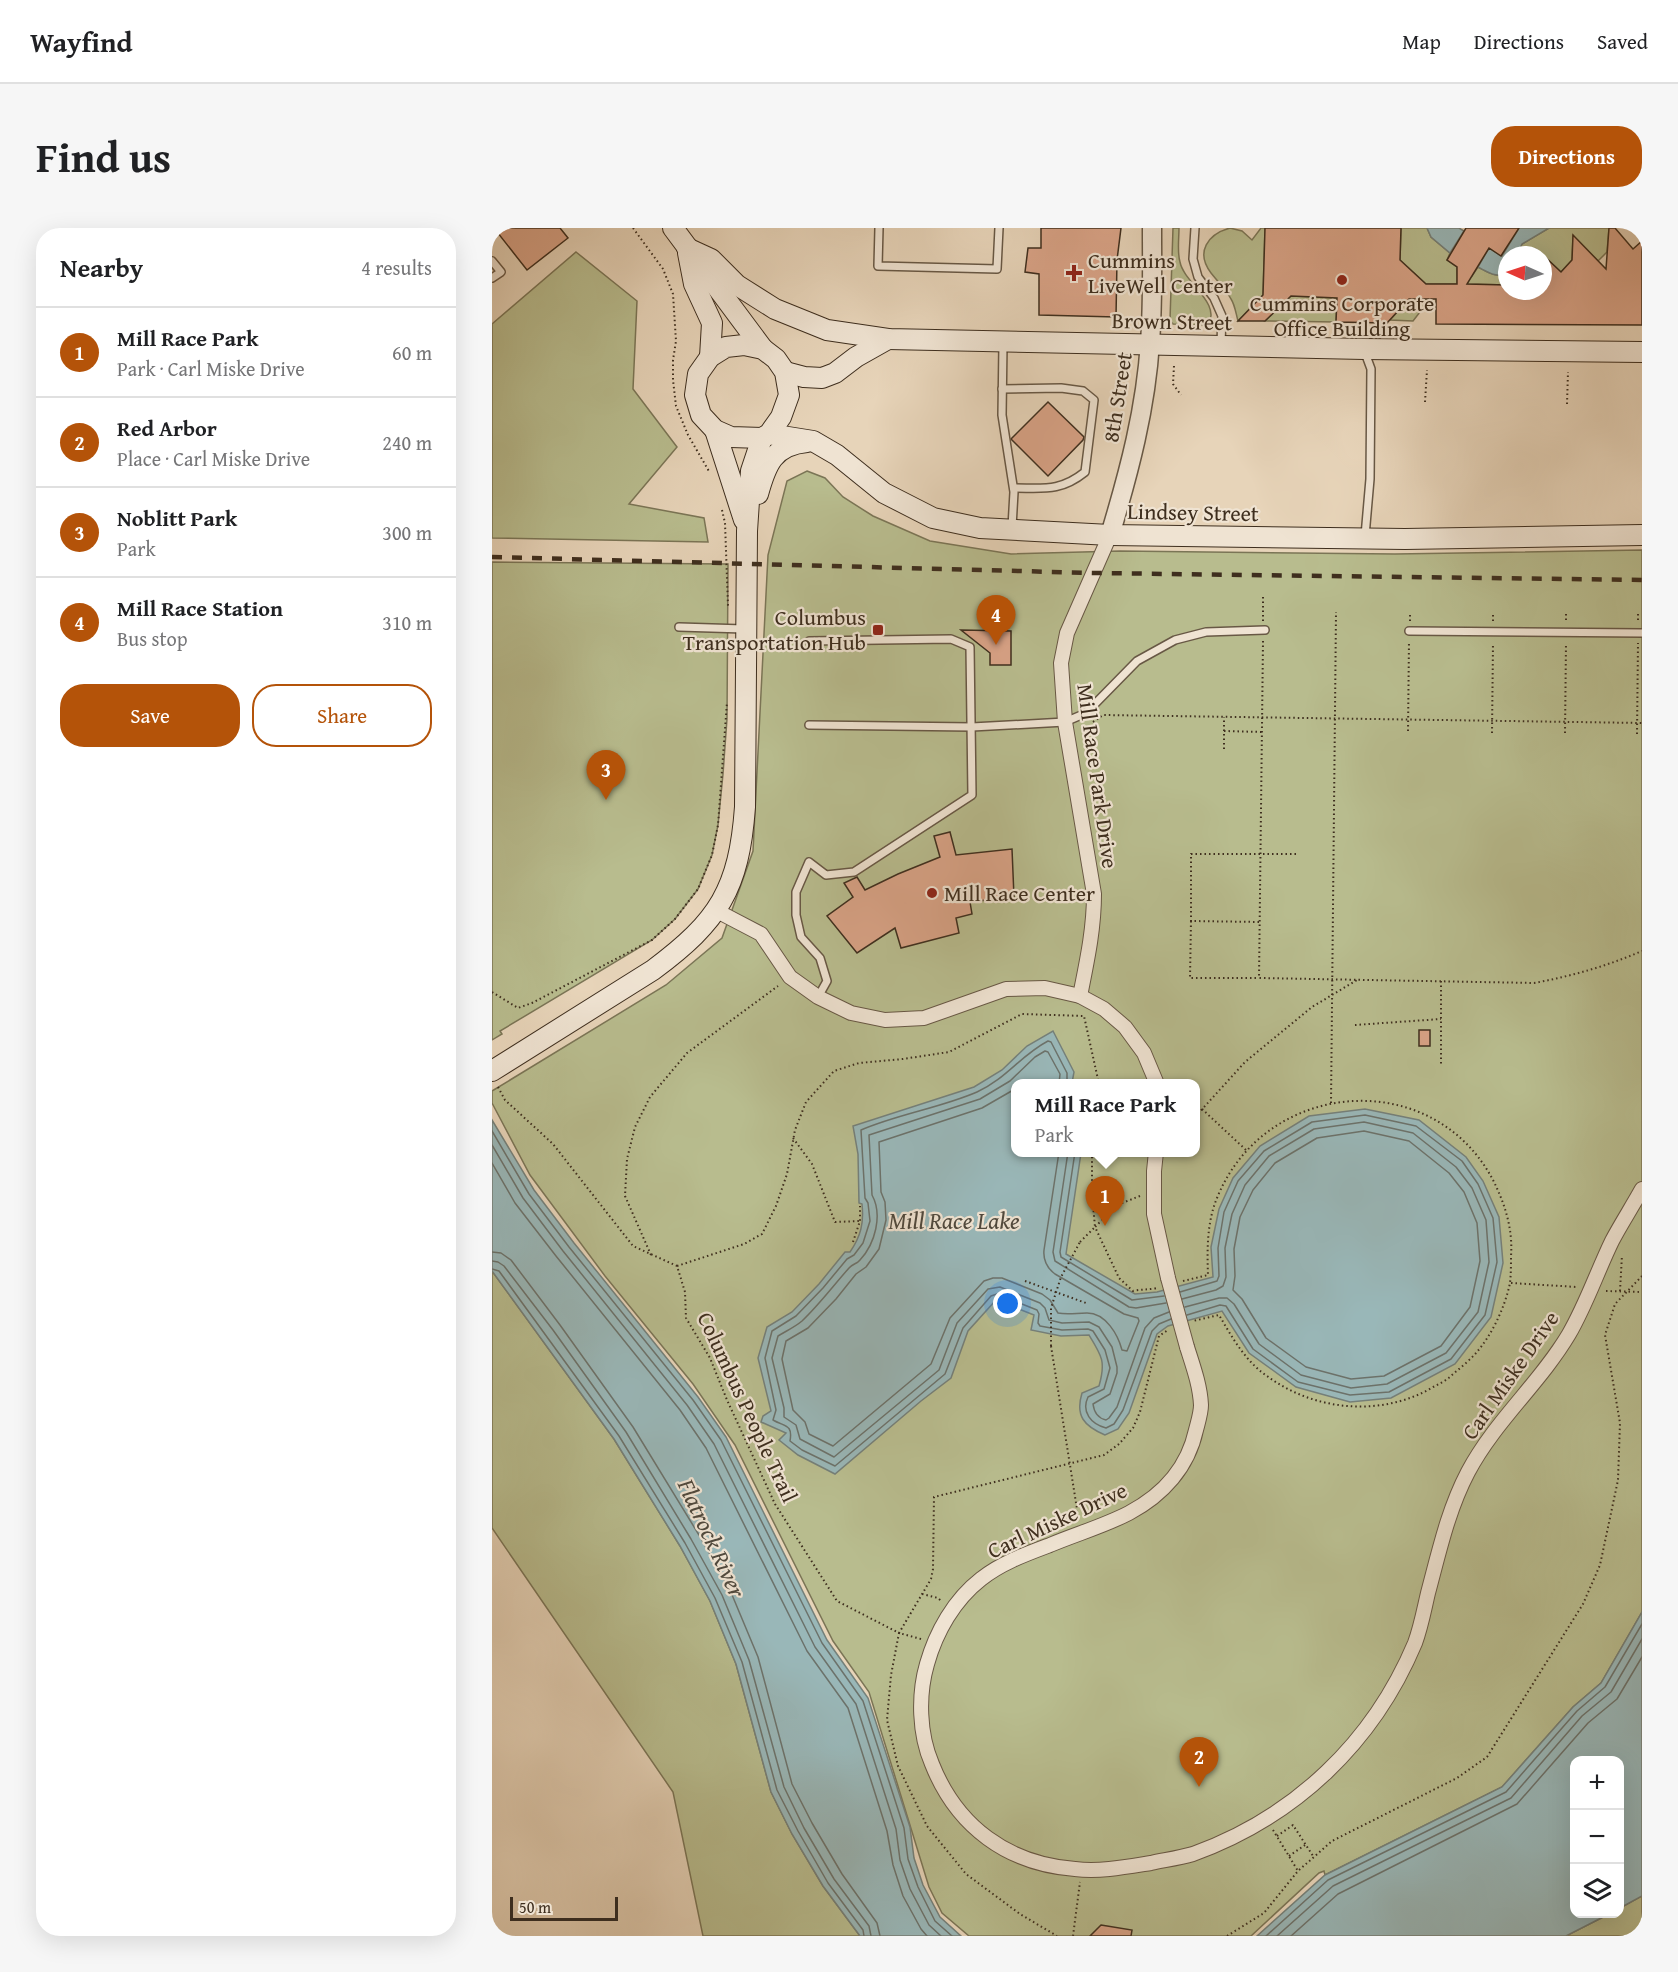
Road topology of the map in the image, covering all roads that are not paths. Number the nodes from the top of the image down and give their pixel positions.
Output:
1 (673, 228) edge
2 (879, 228) edge
3 (999, 228) edge
4 (1152, 228) edge
5 (1195, 228) edge
6 (687, 248) junction
7 (492, 261) edge
8 (492, 278) edge
9 (888, 339) junction
10 (1004, 341) junction
11 (1150, 344) junction
12 (1220, 346) junction
13 (763, 349) junction
14 (1364, 349) junction
15 (1642, 352) edge
16 (710, 357) junction
17 (785, 372) junction
18 (1002, 389) junction
19 (715, 430) junction
20 (765, 436) junction
21 (813, 441) junction
22 (1014, 488) junction
23 (1012, 529) junction
24 (747, 531) junction
25 (1110, 535) junction
26 (1642, 535) edge
27 (1365, 538) junction
28 (679, 627) dead end
29 (737, 629) junction
30 (1264, 630) road end
31 (1409, 631) road end
32 (1640, 633) edge
33 (809, 640) dead end
34 (1065, 722) junction
35 (809, 725) dead end
36 (972, 727) junction
37 (717, 912) junction
38 (1080, 996) junction
39 (818, 997) junction
40 (494, 1078) edge
41 (1155, 1079) edge
42 (1156, 1157) edge
43 (1641, 1191) edge

1 - 6 main road
2 - 3 lane
4 - 11 street, 8th Street
5 - 12 lane
6 - 9 main road, Brown Street
6 - 13 main road
6 - 16 main road
7 - 8 lane
9 - 10 main road, Brown Street
9 - 17 main road
10 - 11 main road, Brown Street
10 - 18 lane
11 - 12 main road, Brown Street
11 - 25 street, 8th Street
12 - 14 main road, Brown Street
13 - 16 main road
13 - 17 main road
14 - 15 main road, Brown Street
14 - 27 lane
16 - 19 main road
17 - 20 main road
18 - 22 lane
18 - 22 lane
19 - 20 main road
19 - 24 main road
20 - 21 main road, Lindsey Street
20 - 24 main road
21 - 23 main road, Lindsey Street
21 - 24 main road
22 - 23 lane
23 - 25 main road, Lindsey Street
24 - 29 main road
25 - 27 main road, Lindsey Street
25 - 34 street, Mill Race Park Drive
26 - 27 main road, Lindsey Street
28 - 29 lane
29 - 37 main road
30 - 34 lane
31 - 32 lane
33 - 36 lane
34 - 36 lane
34 - 38 street, Mill Race Park Drive
35 - 36 lane
36 - 39 lane
37 - 39 street
37 - 40 main road
38 - 39 street
38 - 41 street
42 - 43 street, Carl Miske Drive, bridge

